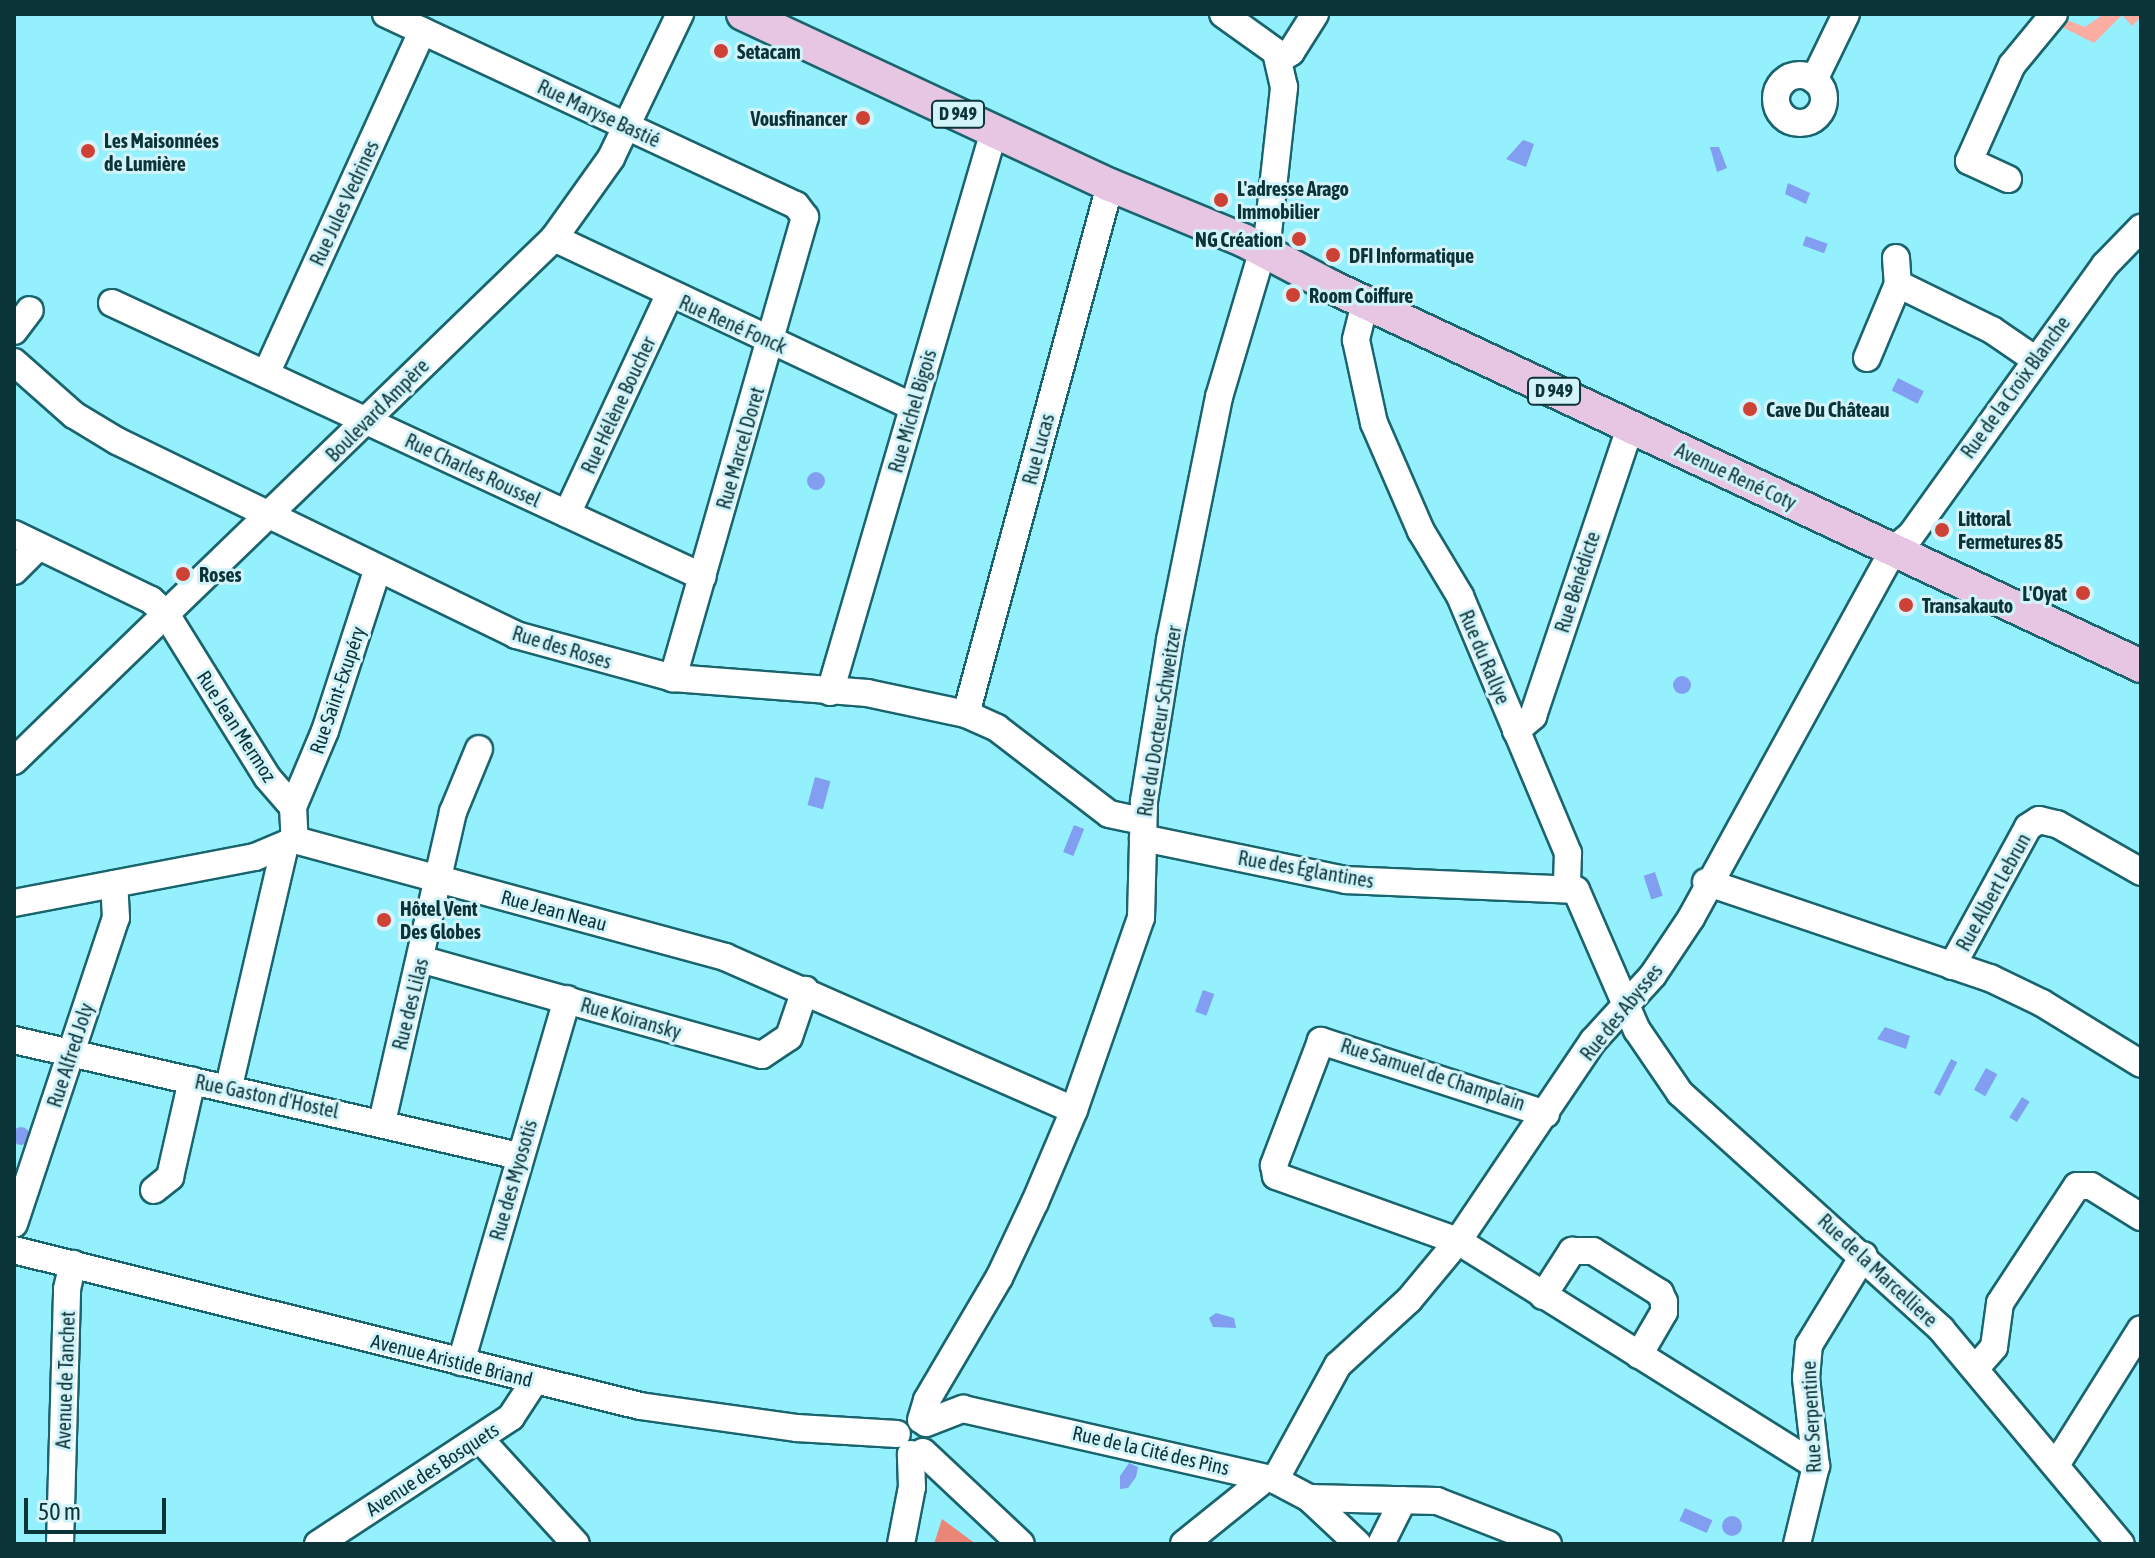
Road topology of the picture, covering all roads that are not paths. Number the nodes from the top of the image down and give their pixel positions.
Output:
1 (386, 14) edge
2 (680, 14) edge
3 (743, 14) edge
4 (1223, 14) edge
5 (1315, 14) edge
6 (1846, 14) edge
7 (2054, 14) edge
8 (422, 31) junction
9 (1280, 59) junction
10 (1814, 80) dead end
11 (627, 126) junction
12 (994, 131) junction
13 (2008, 179) dead end
14 (1110, 185) junction
15 (805, 217) joint
16 (2141, 228) edge
17 (554, 238) junction
18 (1260, 255) junction
19 (669, 295) junction
20 (112, 303) dead end
21 (1365, 303) junction
22 (30, 310) dead end
23 (14, 331) edge
24 (772, 341) junction
25 (1867, 358) dead end
26 (2033, 358) junction
27 (14, 362) edge
28 (266, 374) junction
29 (913, 407) junction
30 (366, 420) junction
31 (1630, 427) junction
32 (567, 514) junction
33 (266, 517) junction
34 (14, 534) edge
35 (39, 546) junction
36 (1893, 550) junction
37 (14, 571) edge
38 (377, 571) junction
39 (703, 577) junction
40 (166, 614) junction
41 (2141, 666) edge
42 (673, 678) junction
43 (830, 692) junction
44 (966, 714) junction
45 (1516, 731) junction
46 (479, 749) dead end
47 (14, 761) edge
48 (293, 807) junction
49 (1143, 830) junction
50 (289, 844) junction
51 (2141, 872) edge
52 (440, 879) junction
53 (1706, 882) junction
54 (114, 884) junction
55 (1567, 887) junction
56 (14, 903) edge
57 (420, 959) junction
58 (1952, 966) junction
59 (805, 990) junction
60 (567, 999) junction
61 (1627, 1007) junction
62 (14, 1040) edge
63 (71, 1052) junction
64 (2141, 1064) edge
65 (192, 1080) junction
66 (229, 1086) junction
67 (1074, 1110) junction
68 (1546, 1114) junction
69 (382, 1122) junction
70 (519, 1156) junction
71 (154, 1190) dead end
72 (2141, 1217) edge
73 (14, 1224) edge
74 (1458, 1241) junction
75 (14, 1250) edge
76 (1864, 1255) junction
77 (73, 1264) junction
78 (1543, 1296) junction
79 (2141, 1329) edge
80 (1639, 1355) junction
81 (461, 1362) junction
82 (1975, 1369) junction
83 (534, 1382) junction
84 (924, 1422) junction
85 (480, 1439) junction
86 (911, 1447) junction
87 (2056, 1465) junction
88 (1816, 1466) junction
89 (1271, 1479) junction
90 (1309, 1498) junction
91 (1403, 1500) junction
92 (60, 1544) edge
93 (318, 1544) edge
94 (576, 1544) edge
95 (901, 1544) edge
96 (1021, 1544) edge
97 (1184, 1544) edge
98 (1358, 1544) edge
99 (1381, 1544) edge
100 (1548, 1544) edge
101 (1797, 1544) edge
102 (2121, 1544) edge

1 - 8 street, Rue Maryse Bastié
2 - 11 street, Boulevard Ampère
3 - 12 main road, D 949
4 - 9 street
5 - 9 street
6 - 10 street
7 - 13 street
8 - 11 street, Rue Maryse Bastié
8 - 28 street, Rue Jules Vedrines
9 - 18 street, Rue du Docteur Schweitzer
11 - 15 street, Rue Maryse Bastié
11 - 17 street, Boulevard Ampère
12 - 14 main road, D 949
12 - 29 street, Rue Michel Bigois
14 - 18 main road, D 949
14 - 44 street, Rue Lucas
15 - 24 street, Rue Marcel Doret
16 - 26 street, Rue de la Croix Blanche
17 - 19 street, Rue René Fonck
17 - 30 street, Boulevard Ampère
18 - 21 main road, Avenue René Coty / D 949
18 - 49 street, Rue du Docteur Schweitzer
19 - 24 street, Rue René Fonck
19 - 32 street, Rue Hélène Boucher
20 - 28 street, Rue Charles Roussel
21 - 31 main road, Avenue René Coty / D 949
21 - 45 street, Rue du Rallye
22 - 23 street
24 - 29 street, Rue René Fonck
24 - 39 street, Rue Marcel Doret
25 - 26 street
26 - 36 street, Rue de la Croix Blanche
27 - 33 street, Rue des Roses
28 - 30 street, Rue Charles Roussel
29 - 43 street, Rue Michel Bigois
30 - 32 street, Rue Charles Roussel
30 - 33 street, Boulevard Ampère
31 - 36 main road, Avenue René Coty / D 949
31 - 45 street, Rue Bénédicte
32 - 39 street, Rue Charles Roussel
33 - 38 street, Rue des Roses
33 - 40 street, Boulevard Ampère
34 - 35 street
35 - 37 street
35 - 40 street
36 - 41 main road, Avenue René Coty / D 949
36 - 53 street, Rue des Abysses
38 - 42 street, Rue des Roses
38 - 48 street, Rue Saint-Exupéry
39 - 42 street, Rue Marcel Doret
40 - 47 street, Boulevard Ampère
40 - 48 street, Rue Jean Mermoz
42 - 43 street, Rue des Roses
43 - 44 street, Rue des Roses
44 - 49 street, Rue des Roses
45 - 55 street, Rue du Rallye
46 - 52 street, Rue des Lilas
48 - 50 street
49 - 55 street, Rue des Églantines
49 - 67 street, Rue du Docteur Schweitzer
50 - 52 street, Rue Jean Neau
50 - 54 street, Rue Jean Neau
50 - 66 street
51 - 58 street, Rue Albert Lebrun
52 - 57 street, Rue des Lilas
52 - 59 street, Rue Jean Neau
53 - 58 street, Rue Albert Lebrun
53 - 61 street, Rue des Abysses
54 - 56 street, Rue Jean Neau
54 - 63 street, Rue Alfred Joly
55 - 61 street
57 - 60 street, Rue Koiransky
57 - 69 street, Rue des Lilas
58 - 64 street
59 - 60 street, Rue Koiransky
59 - 67 street, Rue Jean Neau
60 - 70 street, Rue des Myosotis
61 - 68 street, Rue des Abysses
61 - 76 street, Rue de la Marcelliere
62 - 63 street, Rue Gaston d'Hostel
63 - 65 street, Rue Gaston d'Hostel
63 - 73 street, Rue Alfred Joly
65 - 66 street, Rue Gaston d'Hostel
65 - 71 street
66 - 69 street, Rue Gaston d'Hostel
67 - 84 street, Rue du Docteur Schweitzer
68 - 74 street, Rue des Abysses
68 - 74 street, Rue Samuel de Champlain
69 - 70 street, Rue Gaston d'Hostel
70 - 81 street, Rue des Myosotis
72 - 82 street
74 - 78 street
74 - 89 street, Rue des Abysses
75 - 77 street, Avenue Aristide Briand
76 - 82 street, Rue de la Marcelliere
76 - 88 street, Rue Serpentine
77 - 81 street, Avenue Aristide Briand
77 - 92 street, Avenue de Tanchet
78 - 80 street
78 - 80 street
79 - 87 street
80 - 88 street
81 - 83 street, Avenue Aristide Briand
82 - 87 street, Rue de la Marcelliere
83 - 85 street, Avenue des Bosquets
83 - 86 street, Avenue Aristide Briand
84 - 86 street, Rue du Docteur Schweitzer
84 - 89 street, Rue de la Cité des Pins
85 - 93 street, Avenue des Bosquets
85 - 94 street
86 - 95 street
86 - 96 street
87 - 102 street, Rue de la Marcelliere
88 - 101 street, Rue Serpentine
89 - 90 street, Rue de la Cité des Pins
89 - 97 street, Rue des Abysses
90 - 91 street
90 - 98 street, Rue de la Cité des Pins
91 - 99 street
91 - 100 street

